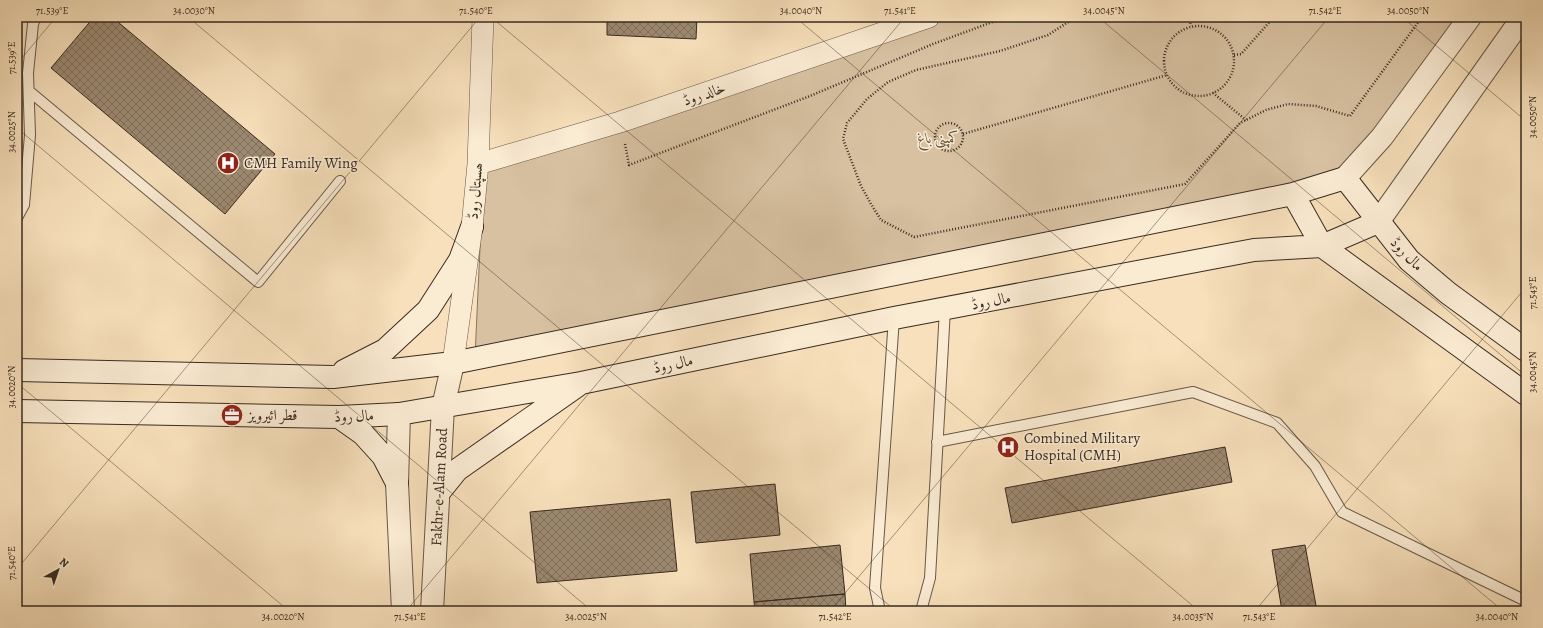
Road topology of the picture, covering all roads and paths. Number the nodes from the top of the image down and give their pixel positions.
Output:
1 (36, 17) edge
2 (483, 17) edge
3 (928, 17) edge
4 (1006, 17) edge
5 (1076, 17) edge
6 (1188, 17) edge
7 (1274, 17) edge
8 (1422, 17) edge
9 (1470, 17) edge
10 (1523, 17) edge
11 (1191, 26) junction
12 (1233, 55) junction
13 (1167, 75) junction
14 (29, 91) junction
15 (1212, 93) junction
16 (1246, 120) junction
17 (620, 122) junction
18 (963, 134) junction
19 (478, 164) junction
20 (1345, 178) junction
21 (340, 181) dead end
22 (1293, 194) junction
23 (17, 218) edge
24 (1378, 222) junction
25 (472, 227) junction
26 (1322, 246) junction
27 (945, 309) junction
28 (894, 318) junction
29 (1526, 350) edge
30 (452, 363) junction
31 (17, 370) edge
32 (333, 377) junction
33 (581, 383) junction
34 (1526, 394) edge
35 (443, 407) junction
36 (17, 411) edge
37 (399, 414) junction
38 (339, 417) junction
39 (937, 442) junction
40 (397, 483) junction
41 (440, 491) junction
42 (1526, 601) edge
43 (403, 611) edge
44 (432, 611) edge
45 (880, 611) edge
46 (921, 611) edge

1 - 14 lane
2 - 19 street, ھسپتال روڈ
3 - 17 street, خالد روڈ
4 - 17 path
5 - 16 path
6 - 11 path
7 - 12 path
8 - 16 path
9 - 20 main road
10 - 24 main road
11 - 12 path
11 - 13 path
12 - 15 path
13 - 15 path
13 - 18 path
14 - 21 lane
14 - 23 lane
15 - 16 path
17 - 19 street, خالد روڈ
18 - 18 path
19 - 25 street, ھسپتال روڈ
20 - 22 main road
20 - 24 main road, مال روڈ
22 - 26 main road
22 - 30 main road
24 - 26 main road, مال روڈ
24 - 29 main road, مال روڈ
25 - 30 street, ھسپتال روڈ
25 - 32 main road
26 - 27 main road, مال روڈ
26 - 34 main road
27 - 28 main road, مال روڈ
27 - 39 lane
28 - 33 main road, مال روڈ
28 - 45 lane
30 - 32 main road
30 - 35 main road, Fakhr-e-Alam Road
31 - 32 main road
33 - 35 main road, مال روڈ
33 - 41 main road
35 - 37 main road, مال روڈ
35 - 41 main road, Fakhr-e-Alam Road
36 - 38 main road, مال روڈ
37 - 38 main road, مال روڈ
37 - 40 main road
38 - 40 main road
39 - 42 lane
39 - 46 lane
40 - 43 main road
41 - 44 main road, Fakhr-e-Alam Road

